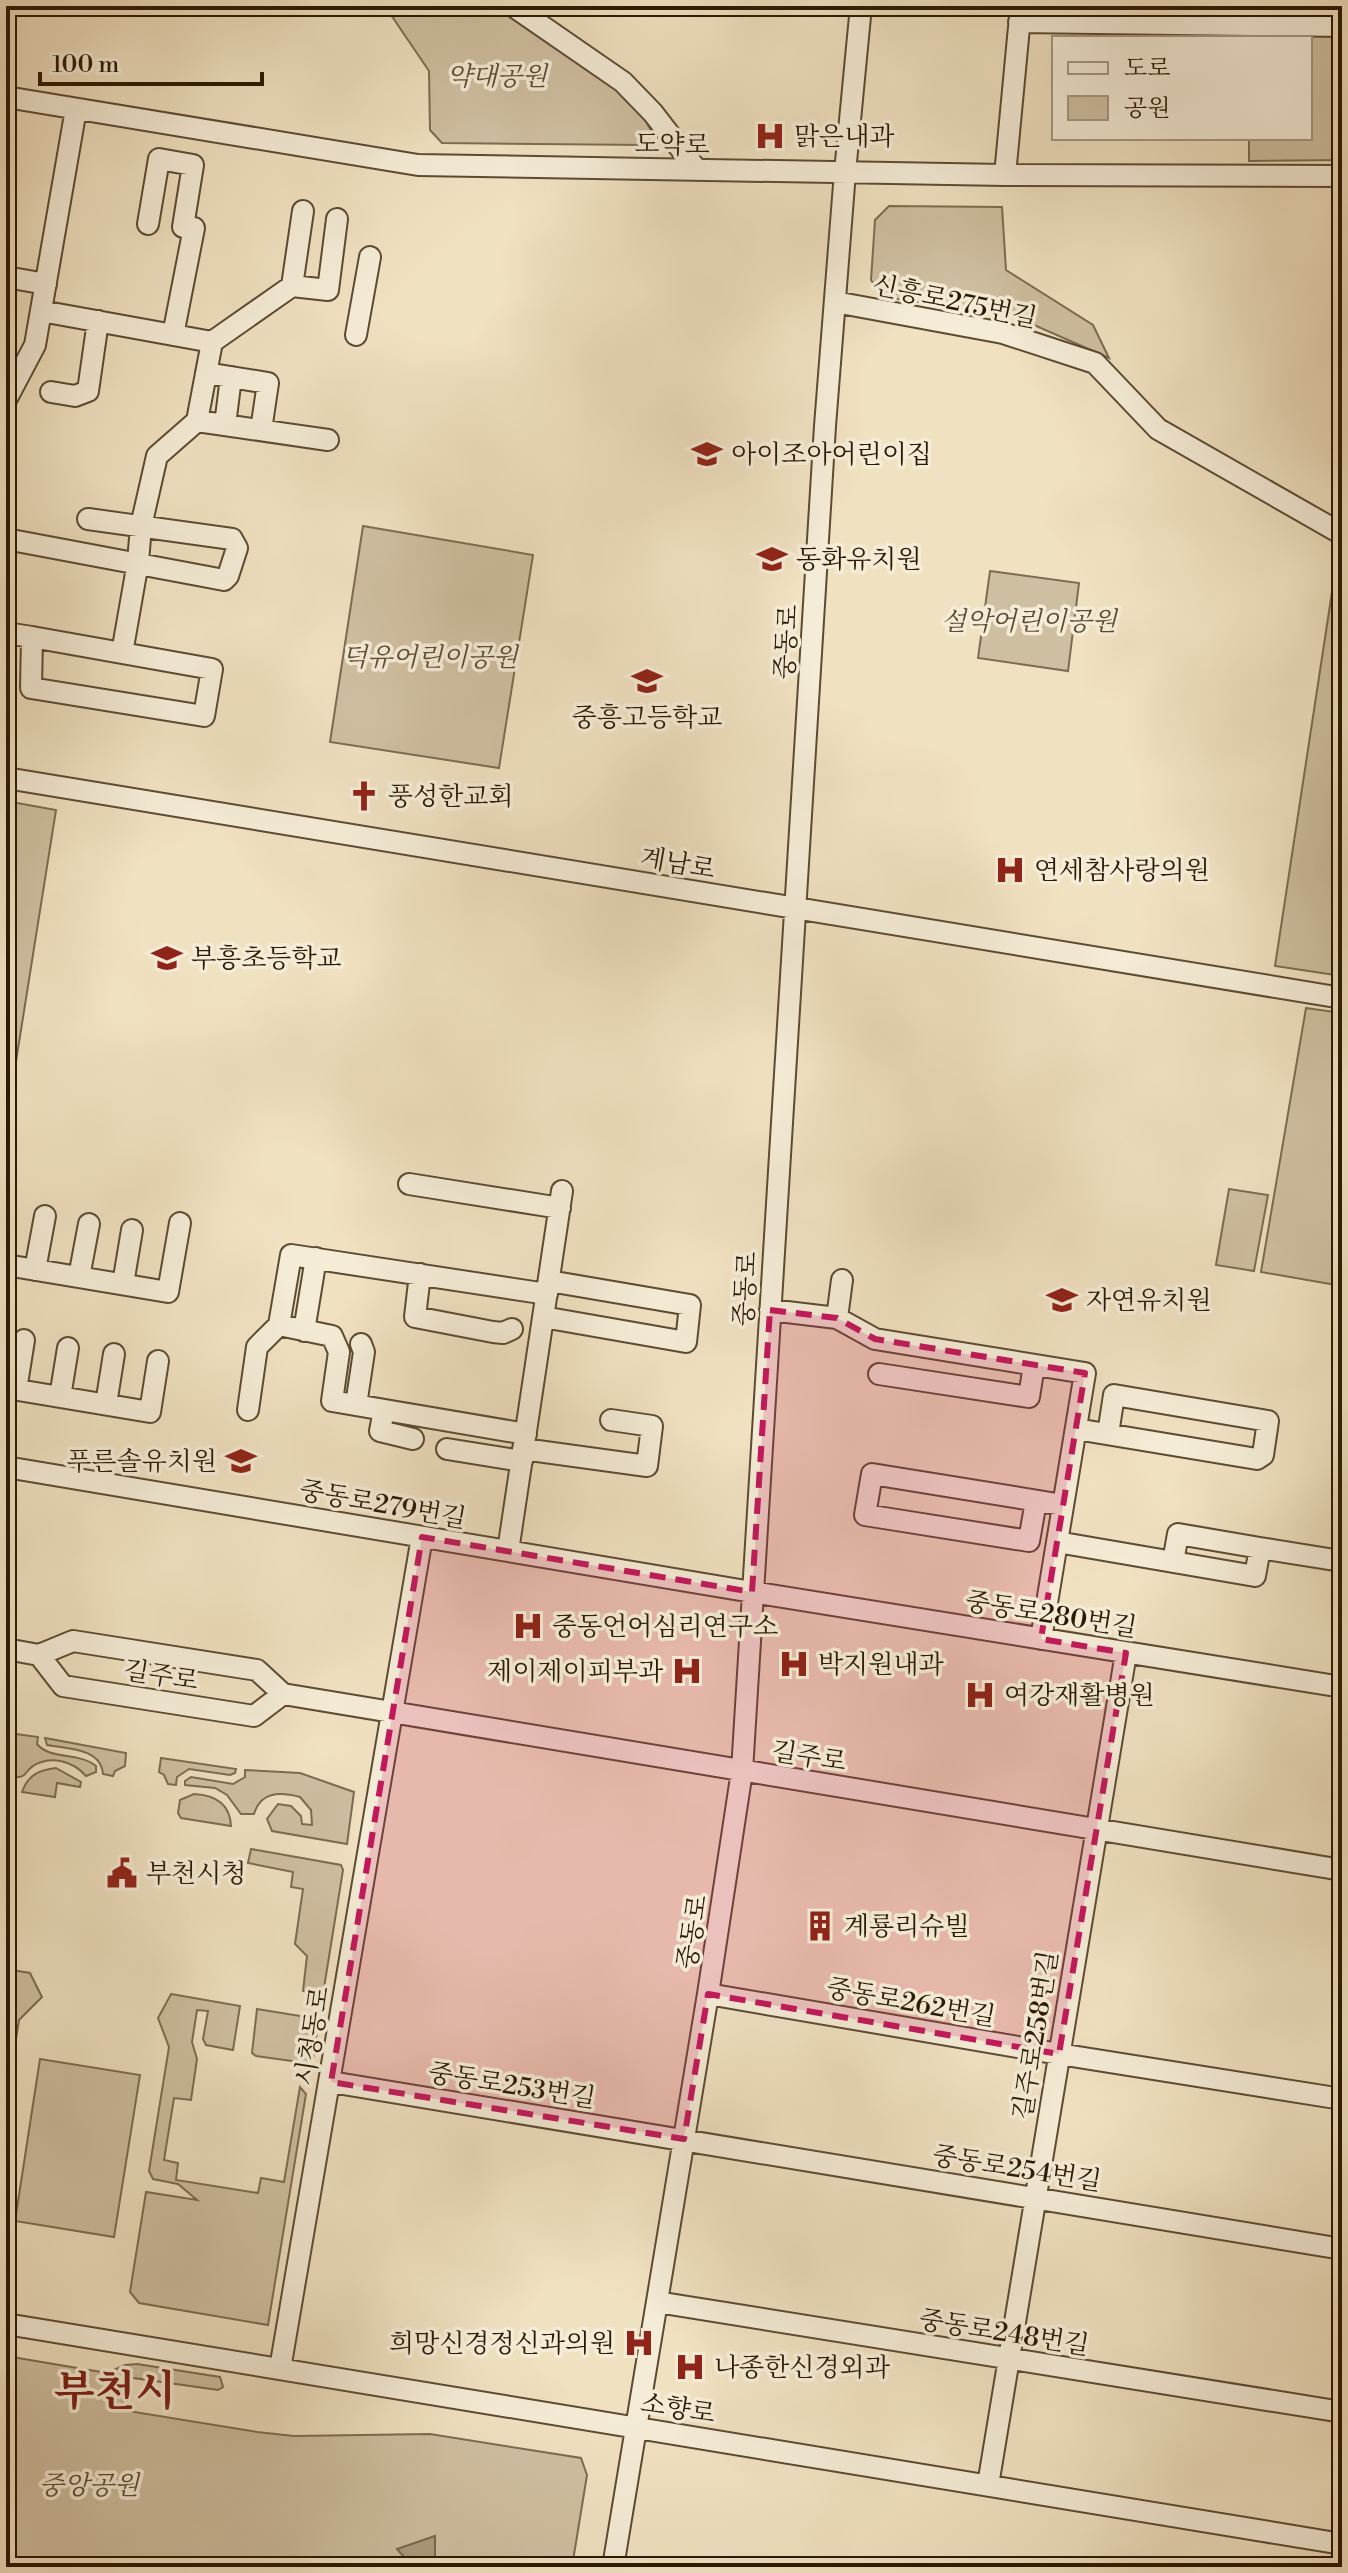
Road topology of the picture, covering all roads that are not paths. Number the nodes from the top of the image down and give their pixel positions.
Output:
1 (513, 6) edge
2 (861, 6) edge
3 (1020, 14) edge
4 (1342, 26) edge
5 (6, 97) edge
6 (76, 109) junction
7 (697, 170) junction
8 (845, 172) junction
9 (1005, 175) junction
10 (1342, 176) edge
11 (303, 211) dead end
12 (337, 219) dead end
13 (148, 224) dead end
14 (370, 257) dead end
15 (6, 277) edge
16 (46, 284) junction
17 (329, 285) junction
18 (292, 286) junction
19 (363, 292) junction
20 (835, 302) junction
21 (41, 311) junction
22 (98, 321) junction
23 (173, 335) junction
24 (356, 335) dead end
25 (212, 342) junction
26 (206, 373) junction
27 (231, 377) junction
28 (51, 392) dead end
29 (6, 400) edge
30 (197, 421) junction
31 (225, 425) junction
32 (261, 430) junction
33 (328, 440) dead end
34 (88, 519) dead end
35 (141, 526) junction
36 (1342, 534) edge
37 (6, 539) edge
38 (138, 562) junction
39 (6, 633) edge
40 (32, 637) junction
41 (122, 653) junction
42 (6, 778) edge
43 (795, 909) junction
44 (1342, 998) edge
45 (409, 1184) dead end
46 (45, 1216) dead end
47 (180, 1223) dead end
48 (89, 1224) dead end
49 (132, 1230) dead end
50 (316, 1258) junction
51 (6, 1265) edge
52 (35, 1270) junction
53 (420, 1274) junction
54 (79, 1277) junction
55 (842, 1280) dead end
56 (123, 1284) junction
57 (548, 1287) junction
58 (770, 1310) junction
59 (543, 1317) junction
60 (837, 1318) junction
61 (279, 1325) junction
62 (512, 1329) dead end
63 (304, 1331) junction
64 (24, 1340) dead end
65 (361, 1344) dead end
66 (68, 1348) dead end
67 (114, 1354) dead end
68 (158, 1361) dead end
69 (1034, 1365) junction
70 (879, 1374) dead end
71 (11, 1389) edge
72 (60, 1397) junction
73 (106, 1404) junction
74 (356, 1405) junction
75 (248, 1410) dead end
76 (384, 1410) junction
77 (611, 1420) dead end
78 (1076, 1429) junction
79 (1108, 1434) junction
80 (413, 1439) dead end
81 (523, 1448) junction
82 (447, 1449) dead end
83 (6, 1467) edge
84 (1036, 1501) junction
85 (1063, 1505) junction
86 (422, 1537) junction
87 (1057, 1542) junction
88 (1260, 1548) junction
89 (508, 1551) junction
90 (1341, 1561) edge
91 (1173, 1562) junction
92 (752, 1592) junction
93 (1041, 1639) junction
94 (6, 1649) edge
95 (1126, 1653) junction
96 (39, 1655) junction
97 (1342, 1687) edge
98 (283, 1694) junction
99 (391, 1711) junction
100 (742, 1771) junction
101 (1095, 1829) junction
102 (1338, 1869) edge
103 (708, 1994) junction
104 (1059, 2054) junction
105 (331, 2082) junction
106 (1342, 2099) edge
107 (684, 2139) junction
108 (1035, 2197) junction
109 (1342, 2249) edge
110 (657, 2302) junction
111 (6, 2324) edge
112 (1010, 2359) junction
113 (280, 2369) junction
114 (1342, 2412) edge
115 (636, 2428) junction
116 (988, 2485) junction
117 (1342, 2544) edge
118 (613, 2567) edge

1 - 7 street
2 - 8 street, 중동로
3 - 4 street
3 - 9 street
5 - 6 street, 도약로
6 - 7 street, 도약로
6 - 16 street
7 - 8 street, 도약로
8 - 9 street, 도약로
8 - 20 street, 중동로
9 - 10 street, 도약로
11 - 18 street
12 - 17 street
13 - 23 street
14 - 19 street
15 - 16 street
16 - 21 street
17 - 18 street
17 - 19 street
18 - 25 street
19 - 24 street
20 - 36 street, 신흥로275번길
20 - 43 street, 중동로
21 - 22 street
21 - 29 street
22 - 23 street
22 - 28 street
23 - 25 street
25 - 26 street
26 - 27 street
26 - 30 street
27 - 31 street
27 - 32 street
30 - 31 street
30 - 35 street
31 - 32 street
32 - 33 street
34 - 35 street
35 - 38 street
35 - 38 street
37 - 38 street
38 - 41 street
39 - 40 street
40 - 41 street
40 - 41 street
42 - 43 street, 계남로
43 - 44 street, 계남로
43 - 58 street, 중동로
45 - 57 street
46 - 52 street
47 - 56 street
48 - 54 street
49 - 56 street
50 - 53 street
50 - 61 street
50 - 63 street
51 - 52 street
52 - 54 street
53 - 57 street
53 - 62 street
54 - 56 street
55 - 60 street
57 - 59 street
57 - 59 street
58 - 60 street
58 - 92 street, 중동로
59 - 81 street
60 - 69 street
61 - 63 street
61 - 75 street
63 - 74 street
64 - 71 street
65 - 74 street
66 - 72 street
67 - 73 street
68 - 73 street
69 - 70 street
69 - 78 street
71 - 72 street
72 - 73 street
74 - 76 street
76 - 80 street
76 - 81 street
77 - 81 street
78 - 79 street
78 - 85 street
79 - 79 street
81 - 82 street
81 - 89 street
83 - 86 street, 중동로279번길
84 - 84 street
84 - 85 street
85 - 87 street
86 - 89 street, 중동로279번길
86 - 99 street, 시청동로
87 - 91 street
87 - 93 street
88 - 90 street
88 - 91 street
88 - 91 street
89 - 92 street, 중동로279번길
92 - 93 street, 중동로280번길
92 - 100 street, 중동로
93 - 95 street, 중동로280번길
94 - 96 street
95 - 97 street, 중동로280번길
95 - 101 street, 길주로258번길
96 - 98 street, 길주로
96 - 98 street, 길주로
98 - 99 street, 길주로
99 - 100 street, 길주로
99 - 105 street, 시청동로
100 - 101 street, 길주로
100 - 103 street, 중동로
101 - 102 street, 길주로
101 - 104 street, 길주로258번길
103 - 104 street, 중동로262번길
103 - 107 street, 중동로
104 - 106 street, 중동로262번길
104 - 108 street, 길주로258번길
105 - 107 street, 중동로253번길
105 - 113 street, 시청동로
107 - 108 street, 중동로254번길
107 - 110 street, 중동로
108 - 109 street, 중동로254번길
108 - 112 street, 길주로258번길
110 - 112 street, 중동로248번길
110 - 115 street, 중동로
111 - 113 street, 소향로
112 - 114 street, 중동로248번길
112 - 116 street, 길주로258번길
113 - 115 street, 소향로
115 - 116 street, 소향로
115 - 118 street, 중동로
116 - 117 street, 소향로

